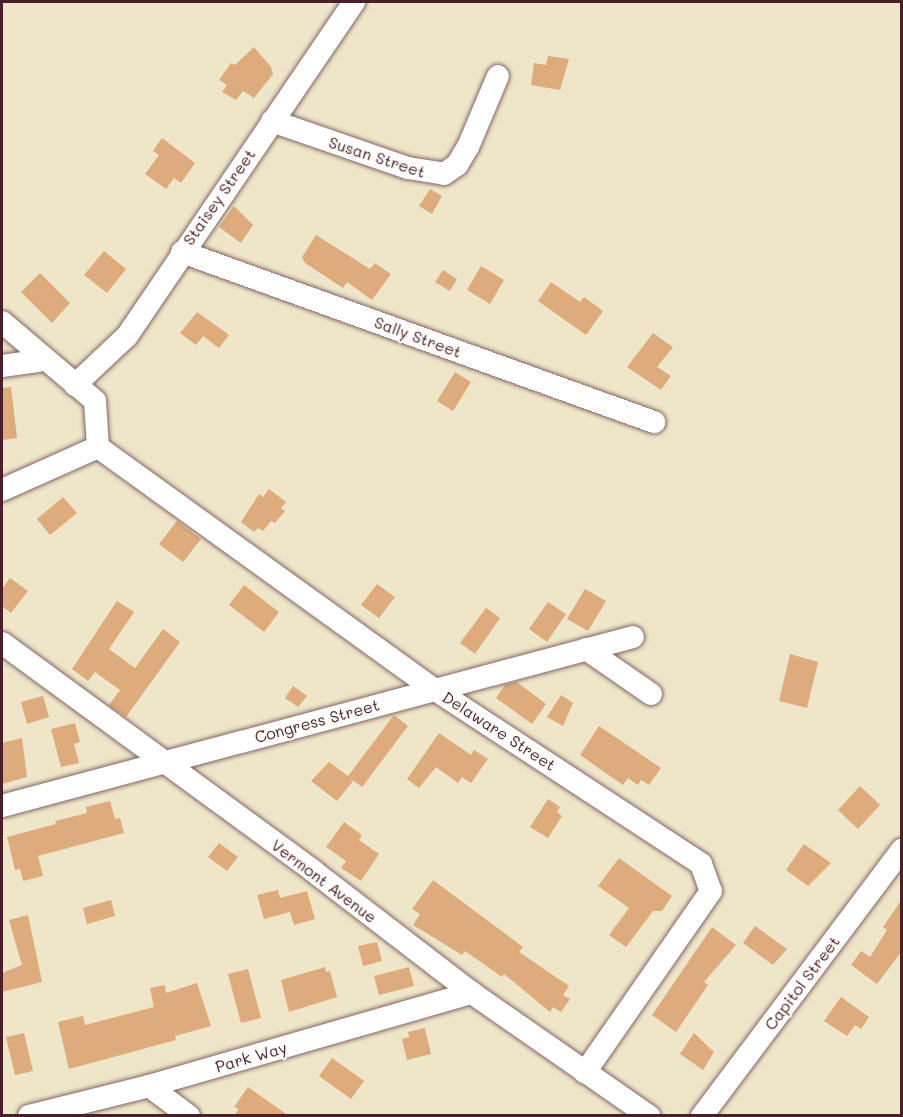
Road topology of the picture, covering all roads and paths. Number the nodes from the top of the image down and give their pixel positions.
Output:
1 (354, 2) edge
2 (498, 76) dead end
3 (272, 121) junction
4 (182, 252) junction
5 (2, 322) edge
6 (43, 357) junction
7 (2, 366) edge
8 (75, 385) junction
9 (654, 422) dead end
10 (98, 447) junction
11 (2, 490) edge
12 (633, 637) dead end
13 (2, 643) edge
14 (586, 649) junction
15 (434, 689) junction
16 (651, 694) dead end
17 (163, 762) junction
18 (2, 806) edge
19 (902, 850) edge
20 (472, 993) junction
21 (585, 1072) junction
22 (149, 1086) junction
23 (29, 1116) edge
24 (189, 1116) edge
25 (650, 1116) edge
26 (702, 1116) edge

1 - 3 street, Staisey Street
2 - 3 street, Susan Street
3 - 4 street, Staisey Street
4 - 8 street, Staisey Street
4 - 9 street, Sally Street
5 - 6 street
6 - 7 street
6 - 8 street
8 - 10 street
10 - 11 street
10 - 15 street, Delaware Street
12 - 14 street, Congress Street
13 - 17 street, Vermont Avenue
14 - 15 street, Congress Street
14 - 16 street
15 - 17 street, Congress Street
15 - 21 street, Delaware Street
17 - 18 street, Congress Street
17 - 20 street, Vermont Avenue
19 - 26 street, Capitol Street
20 - 21 street, Vermont Avenue
20 - 22 street, Park Way
21 - 25 street, Vermont Avenue
22 - 23 street, Park Way
22 - 24 street

